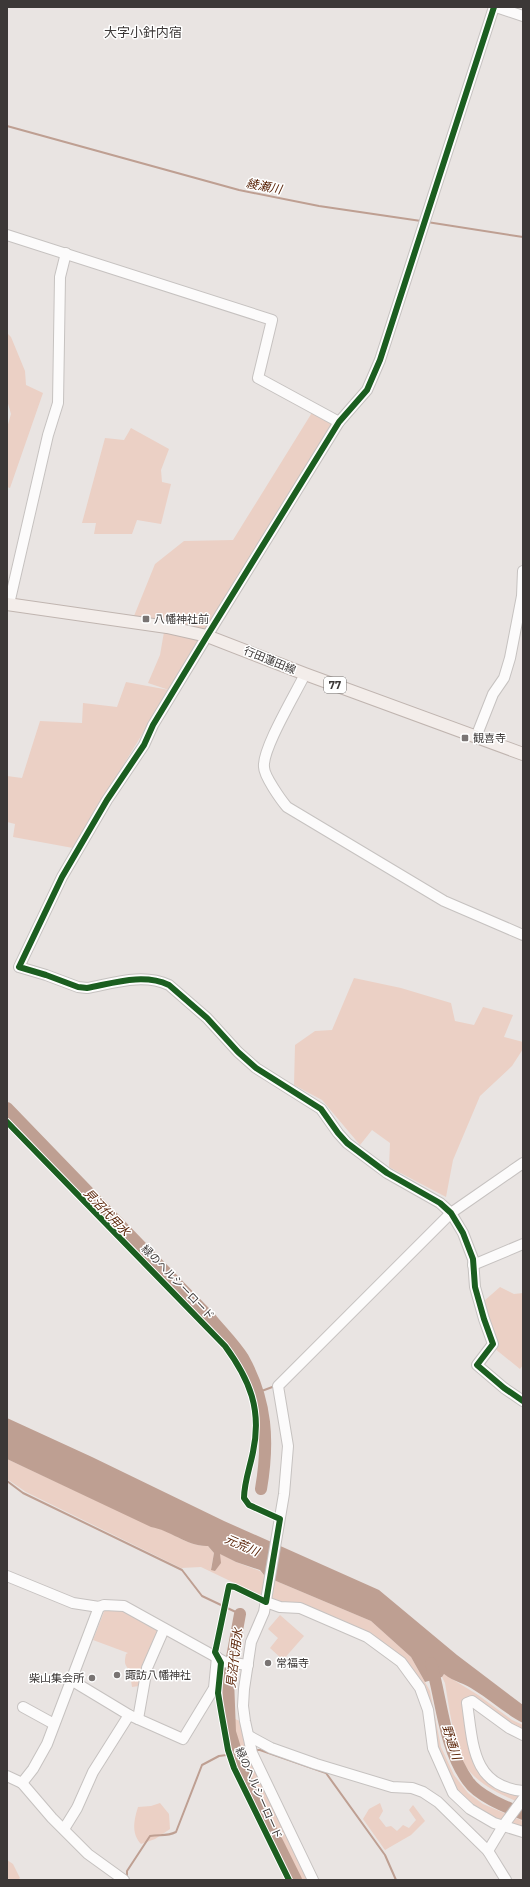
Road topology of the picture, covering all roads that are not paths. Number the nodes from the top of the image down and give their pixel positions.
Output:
1 (495, 7) edge
2 (523, 16) edge
3 (7, 234) edge
4 (66, 253) junction
5 (339, 422) junction
6 (523, 571) edge
7 (8, 604) edge
8 (207, 636) junction
9 (305, 674) junction
10 (476, 737) junction
11 (523, 754) edge
12 (523, 935) edge
13 (523, 1163) edge
14 (451, 1213) junction
15 (523, 1244) edge
16 (473, 1265) junction
17 (523, 1400) edge
18 (7, 1576) edge
19 (266, 1600) junction
20 (99, 1607) junction
21 (164, 1629) junction
22 (221, 1659) junction
23 (248, 1665) junction
24 (71, 1680) junction
25 (23, 1708) dead end
26 (133, 1717) junction
27 (54, 1724) junction
28 (523, 1735) edge
29 (249, 1736) junction
30 (7, 1776) edge
31 (22, 1782) junction
32 (523, 1792) edge
33 (523, 1799) edge
34 (503, 1826) junction
35 (64, 1829) junction
36 (523, 1832) edge
37 (488, 1851) junction
38 (124, 1880) edge
39 (313, 1880) edge
40 (506, 1880) edge

1 - 2 street
1 - 5 street
3 - 4 street
4 - 5 street
4 - 7 street
5 - 8 street
6 - 10 street
7 - 8 main road, 行田蓮田線 / 77
8 - 9 main road, 行田蓮田線 / 77
8 - 14 street
9 - 10 main road, 行田蓮田線 / 77
9 - 12 street
10 - 11 main road, 行田蓮田線 / 77
13 - 14 street
14 - 16 street
14 - 19 street
15 - 16 street
16 - 17 street
18 - 20 street
19 - 23 street
19 - 34 street
20 - 21 street
20 - 24 street
21 - 22 street
21 - 26 street
22 - 23 street
22 - 26 street
23 - 29 street
24 - 26 street
24 - 27 street
25 - 27 street
26 - 35 street
27 - 31 street
28 - 32 street
29 - 37 street
29 - 39 street
30 - 31 street
31 - 35 street
33 - 34 street
34 - 36 street
34 - 37 street
35 - 38 street
37 - 40 street

